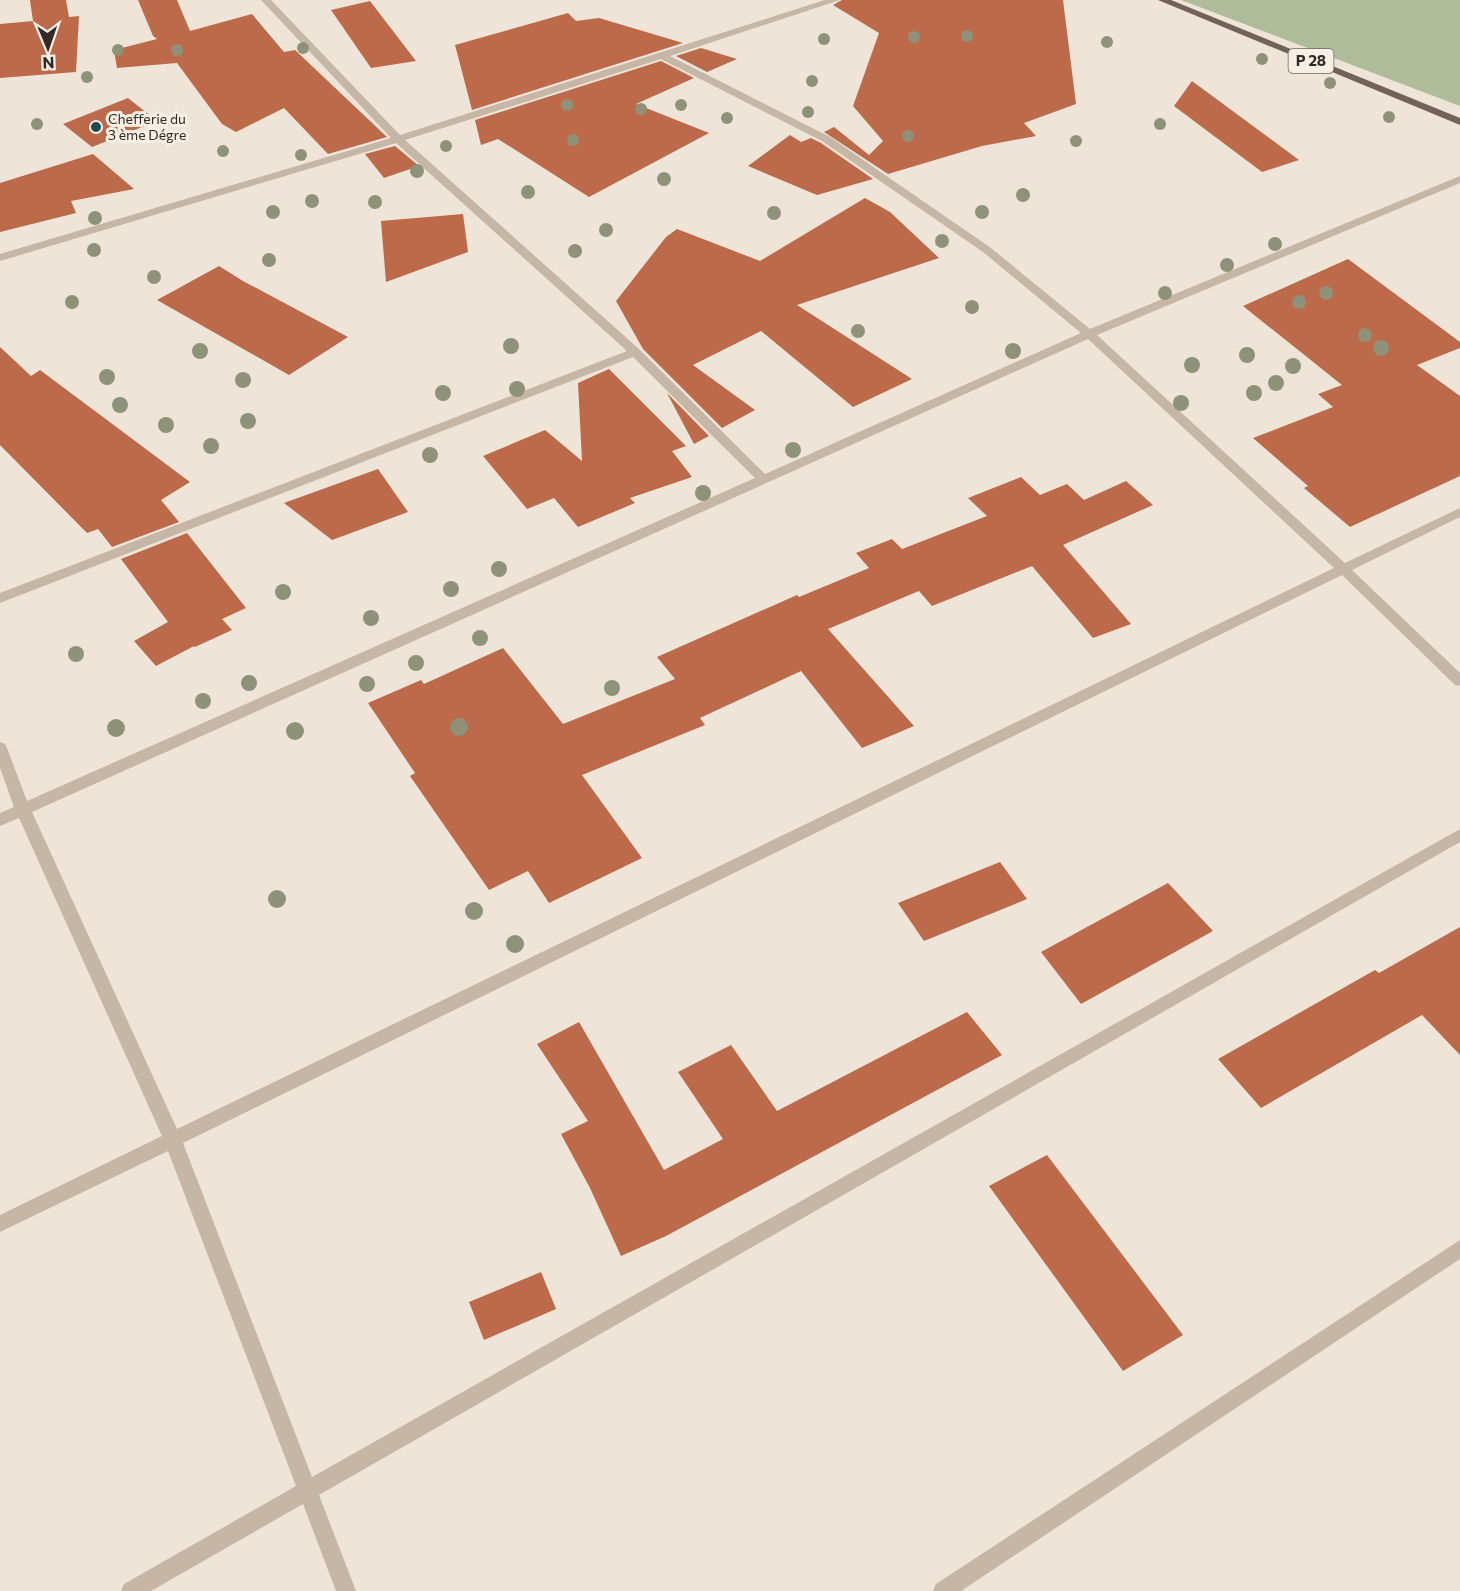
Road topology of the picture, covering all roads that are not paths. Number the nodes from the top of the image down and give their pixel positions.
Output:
1 (266, 0) edge
2 (835, 0) edge
3 (1163, 0) edge
4 (661, 55) junction
5 (1460, 122) edge
6 (398, 139) junction
7 (1460, 179) edge
8 (0, 258) edge
9 (1089, 334) junction
10 (635, 352) junction
11 (764, 480) junction
12 (1460, 512) edge
13 (1342, 568) junction
14 (0, 598) edge
15 (1460, 681) edge
16 (0, 748) edge
17 (23, 810) junction
18 (0, 820) edge
19 (1460, 835) edge
20 (172, 1138) junction
21 (0, 1224) edge
22 (1460, 1249) edge
23 (306, 1489) junction
24 (130, 1591) edge
25 (346, 1591) edge
26 (942, 1591) edge

1 - 6 street
2 - 4 street
3 - 5 main road, P 28
4 - 6 street
4 - 9 street
6 - 8 street
6 - 10 street
7 - 9 street
9 - 11 street
9 - 13 street
10 - 11 street
10 - 14 street
11 - 17 street
12 - 13 street
13 - 15 street
13 - 20 street
16 - 17 street
17 - 18 street
17 - 20 street
19 - 23 street
20 - 21 street
20 - 23 street
22 - 26 street
23 - 24 street
23 - 25 street

